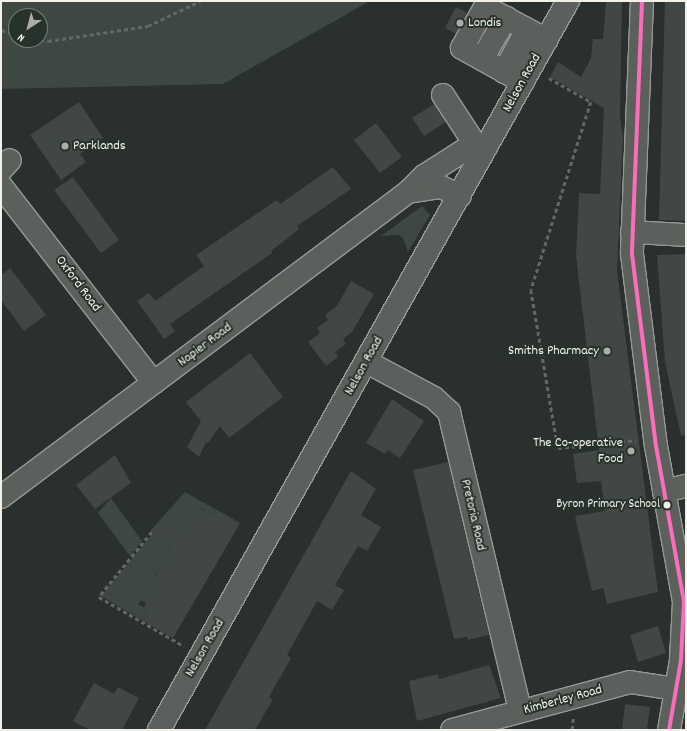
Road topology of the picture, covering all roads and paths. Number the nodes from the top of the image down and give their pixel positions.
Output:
1 (200, 1) edge
2 (568, 1) edge
3 (642, 1) edge
4 (527, 30) junction
5 (547, 40) junction
6 (48, 41) edge
7 (519, 74) junction
8 (443, 95) dead end
9 (481, 146) junction
10 (1, 186) edge
11 (408, 192) junction
12 (460, 196) junction
13 (632, 232) junction
14 (686, 235) edge
15 (367, 362) junction
16 (154, 383) junction
17 (640, 448) dead end
18 (686, 486) edge
19 (664, 491) junction
20 (1, 497) edge
21 (152, 532) dead end
22 (685, 622) edge
23 (189, 648) dead end
24 (676, 689) junction
25 (520, 711) junction
26 (159, 730) edge
27 (452, 730) edge
28 (668, 730) edge

1 - 6 path
2 - 5 street, Nelson Road
3 - 13 street
4 - 5 street
4 - 7 street
4 - 7 street
5 - 7 street, Nelson Road
7 - 9 street, Nelson Road
7 - 17 path
8 - 9 street
9 - 11 street, Napier Road
9 - 12 street, Nelson Road
10 - 16 street, Oxford Road
11 - 12 street, Napier Road
11 - 16 street, Napier Road
12 - 15 street, Nelson Road
13 - 14 street
13 - 19 street
15 - 25 street, Pretoria Road
15 - 26 street, Nelson Road
16 - 20 street, Napier Road
18 - 19 street
19 - 22 street
21 - 23 path
22 - 24 street
24 - 25 street, Kimberley Road
24 - 28 street
25 - 27 street, Kimberley Road

